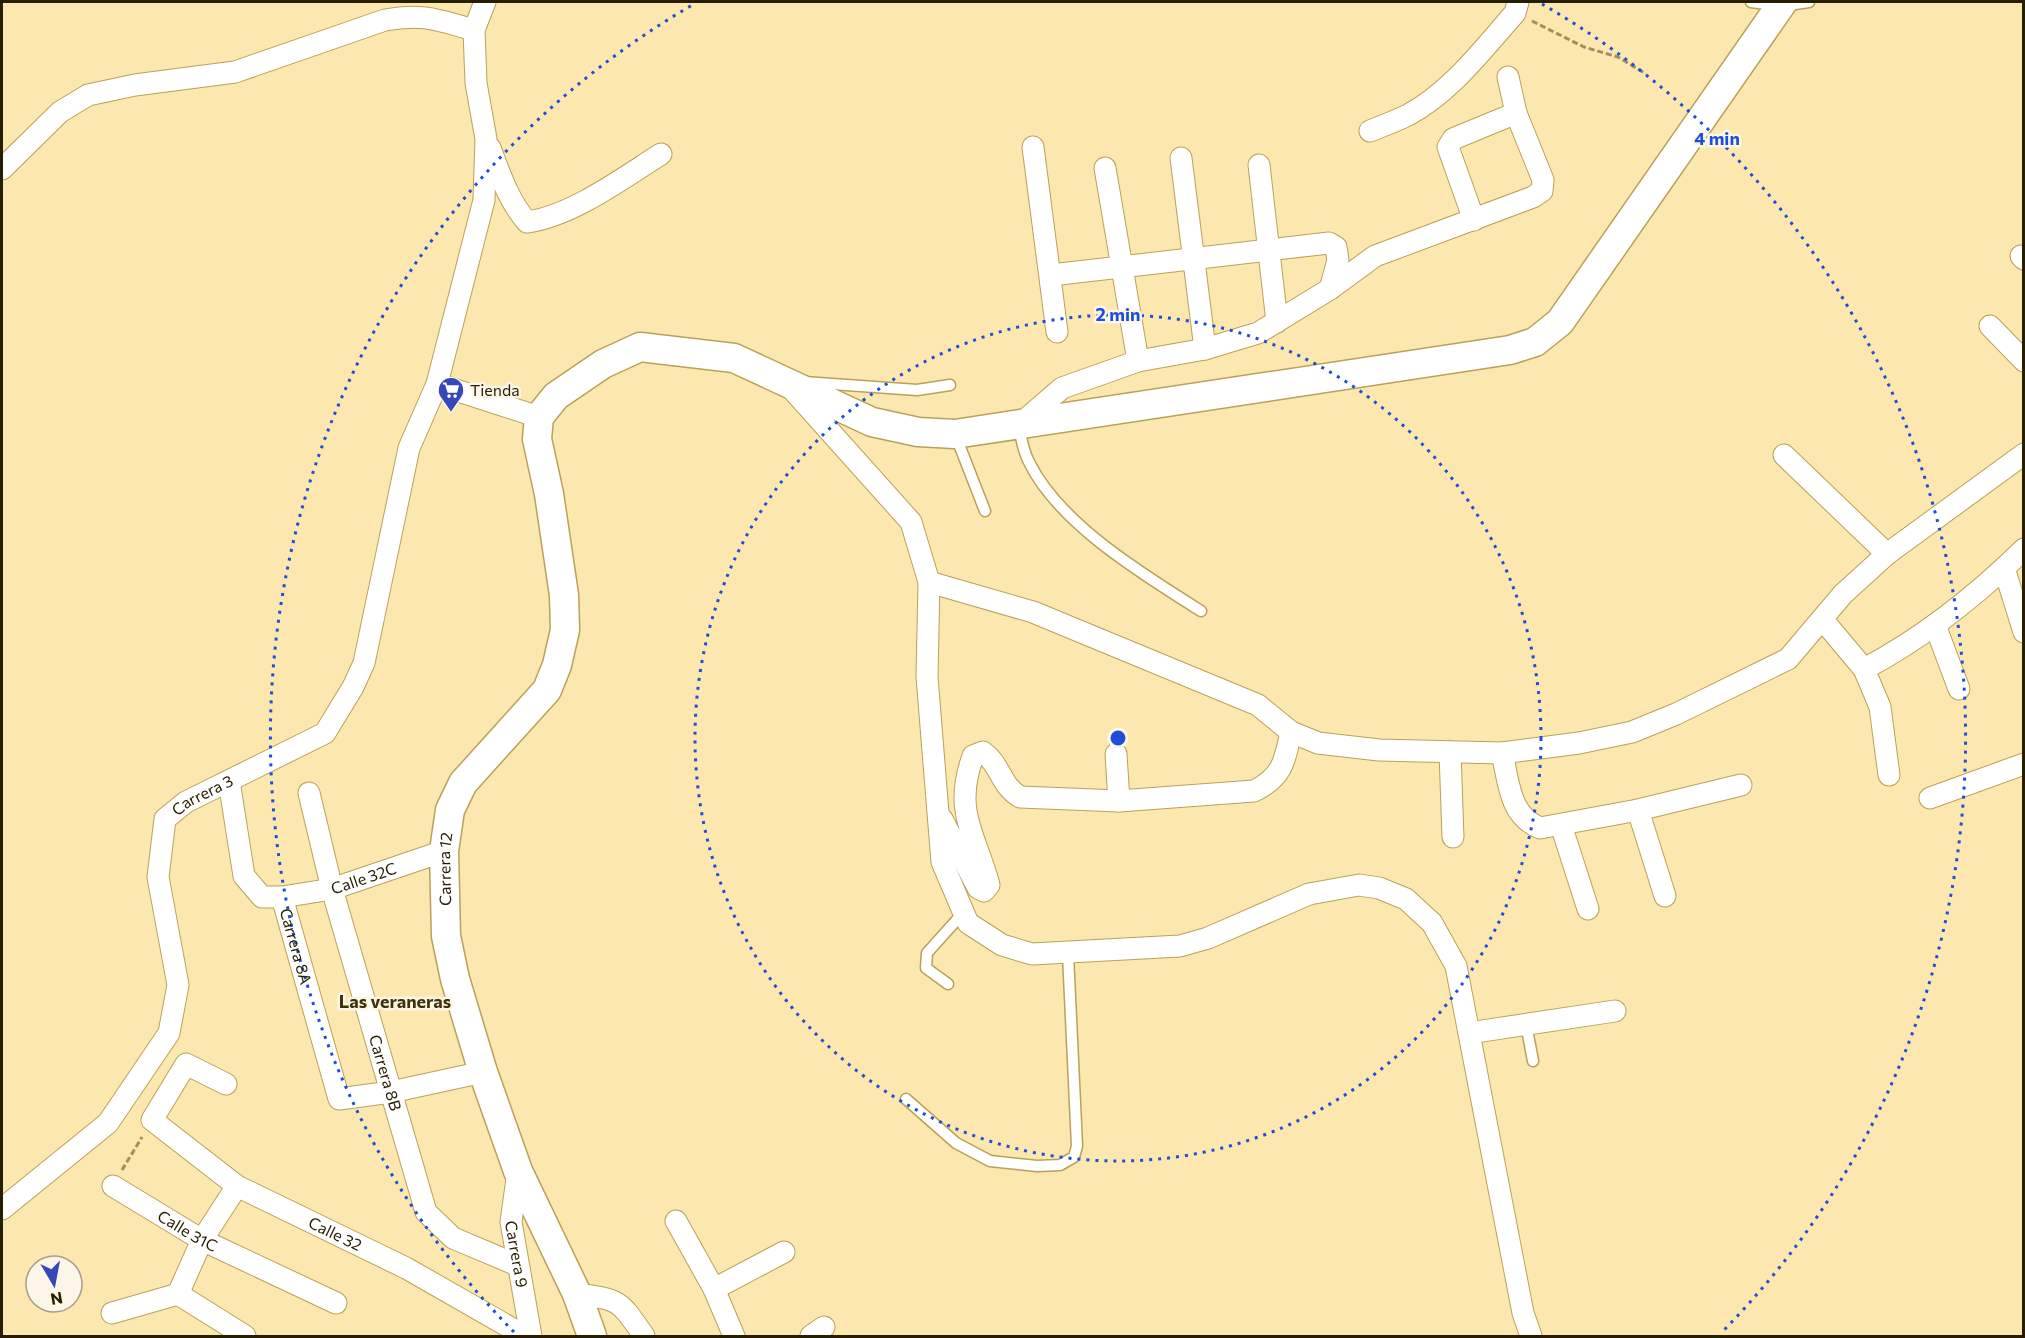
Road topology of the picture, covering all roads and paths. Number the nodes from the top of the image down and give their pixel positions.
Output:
1 (485, 2) edge
2 (1751, 2) edge
3 (1809, 2) edge
4 (1782, 4) edge
5 (1516, 7) edge
6 (474, 30) junction
7 (1646, 74) dead end
8 (1508, 77) dead end
9 (1515, 113) junction
10 (1370, 131) dead end
11 (486, 139) junction
12 (1033, 147) dead end
13 (661, 154) dead end
14 (1181, 158) dead end
15 (1259, 165) dead end
16 (1105, 168) dead end
17 (2, 169) edge
18 (1474, 220) junction
19 (1271, 249) junction
20 (1195, 258) junction
21 (1124, 266) junction
22 (1052, 275) junction
23 (1330, 289) junction
24 (1277, 322) junction
25 (1990, 326) dead end
26 (1057, 332) dead end
27 (1205, 350) junction
28 (1138, 361) junction
29 (2024, 361) edge
30 (437, 384) junction
31 (789, 385) junction
32 (950, 385) dead end
33 (539, 417) junction
34 (1018, 425) junction
35 (955, 434) junction
36 (2024, 454) edge
37 (1784, 455) dead end
38 (985, 511) dead end
39 (2024, 549) edge
40 (1887, 554) junction
41 (2004, 568) junction
42 (929, 582) junction
43 (1200, 611) dead end
44 (1822, 619) junction
45 (1935, 625) junction
46 (2024, 632) edge
47 (1864, 669) junction
48 (1959, 689) dead end
49 (1292, 732) junction
50 (1450, 752) junction
51 (1503, 753) junction
52 (1116, 754) dead end
53 (2024, 764) edge
54 (1889, 775) dead end
55 (229, 781) junction
56 (1741, 785) dead end
57 (309, 793) dead end
58 (1930, 798) dead end
59 (1119, 801) junction
60 (1638, 810) junction
61 (938, 811) junction
62 (1561, 825) junction
63 (1453, 837) dead end
64 (444, 851) junction
65 (332, 889) junction
66 (1665, 896) dead end
67 (282, 897) junction
68 (1588, 909) dead end
69 (963, 913) junction
70 (1068, 954) junction
71 (948, 984) dead end
72 (1615, 1011) dead end
73 (1526, 1024) junction
74 (1469, 1033) junction
75 (1533, 1060) dead end
76 (483, 1072) junction
77 (226, 1084) dead end
78 (391, 1092) junction
79 (906, 1098) dead end
80 (152, 1120) junction
81 (518, 1171) junction
82 (113, 1186) joint
83 (237, 1186) junction
84 (2, 1209) edge
85 (676, 1221) dead end
86 (202, 1240) junction
87 (783, 1252) dead end
88 (517, 1265) junction
89 (714, 1289) junction
90 (178, 1294) junction
91 (577, 1294) junction
92 (336, 1303) dead end
93 (112, 1313) dead end
94 (245, 1336) edge
95 (525, 1336) edge
96 (531, 1336) edge
97 (592, 1336) edge
98 (644, 1336) edge
99 (734, 1336) edge
100 (1531, 1336) edge

1 - 6 street
2 - 4 lane
3 - 4 lane
4 - 34 street
5 - 7 path
5 - 10 street
6 - 11 street
6 - 17 street
8 - 9 street
9 - 18 street
9 - 18 street
11 - 13 street
11 - 30 street, Carrera 3
12 - 22 street
14 - 20 street
15 - 19 street
16 - 21 street
18 - 23 street
19 - 20 street
19 - 23 street
19 - 24 street
20 - 21 street
20 - 27 street
21 - 22 street
21 - 28 street
22 - 26 street
23 - 24 street
24 - 27 street
25 - 29 street
27 - 28 street
28 - 34 street
30 - 33 street
30 - 55 street, Carrera 3
31 - 32 lane
31 - 33 street
31 - 35 street
31 - 42 street
33 - 64 street, Carrera 12
34 - 35 street
34 - 43 lane
35 - 38 lane
36 - 40 street
37 - 40 street
39 - 41 street
40 - 44 street
41 - 45 street
41 - 46 street
42 - 49 street
42 - 61 street
44 - 47 street
44 - 51 street
45 - 47 street
45 - 48 street
47 - 54 street
49 - 50 street
49 - 59 street
50 - 51 street
50 - 63 street
51 - 62 street
52 - 59 street
53 - 58 street
55 - 67 street, Carrera 8A
55 - 84 street, Carrera 3
56 - 60 street
57 - 65 street, Carrera 8B
59 - 61 street
60 - 62 street
60 - 66 street
61 - 69 street
62 - 68 street
64 - 65 street, Calle 32C
64 - 76 street, Carrera 12
65 - 67 street, Calle 32C
65 - 78 street, Carrera 8B
67 - 78 street, Carrera 8A
69 - 70 street
69 - 71 lane
70 - 74 street
70 - 79 lane
72 - 73 street
73 - 74 street
73 - 75 lane
74 - 100 street
76 - 78 street
76 - 81 street, Carrera 12
77 - 80 street
78 - 88 street, Carrera 8B
80 - 82 path
80 - 83 street, Calle 32
81 - 88 street, Carrera 9
81 - 91 street, Carrera 12
82 - 86 street, Calle 31C
83 - 86 street
83 - 95 street, Calle 32
85 - 89 street
86 - 90 street
86 - 92 street, Calle 31C
87 - 89 street
88 - 96 street, Carrera 9
89 - 99 street
90 - 93 street
90 - 94 street
91 - 97 street, Carrera 12
91 - 98 street

